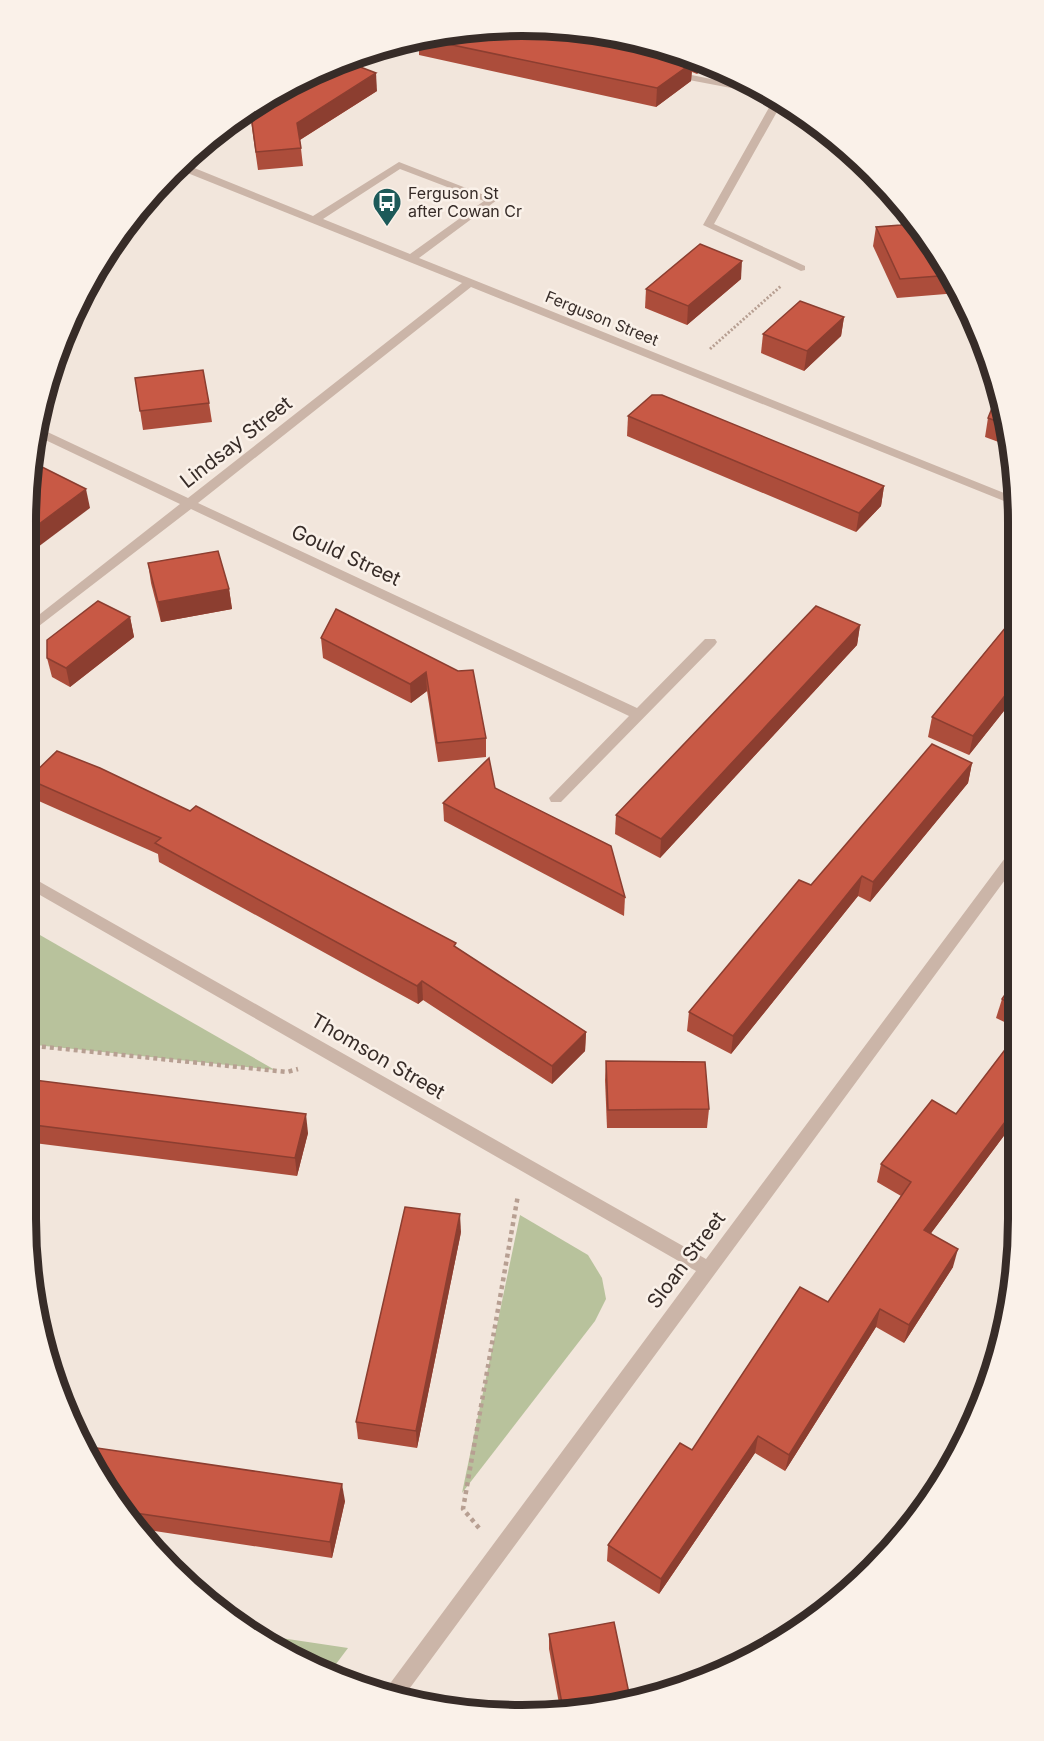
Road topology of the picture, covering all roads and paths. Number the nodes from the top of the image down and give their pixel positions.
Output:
1 (666, 72) edge
2 (740, 88) edge
3 (775, 107) edge
4 (188, 169) edge
5 (314, 220) junction
6 (411, 260) junction
7 (801, 268) joint
8 (470, 282) junction
9 (687, 369) junction
10 (44, 435) edge
11 (1007, 498) edge
12 (191, 503) junction
13 (36, 624) edge
14 (710, 642) dead end
15 (637, 714) junction
16 (556, 798) dead end
17 (1008, 865) edge
18 (36, 886) edge
19 (36, 1046) edge
20 (336, 1056) junction
21 (532, 1168) junction
22 (708, 1269) junction
23 (499, 1551) junction
24 (397, 1688) edge

1 - 2 street
3 - 7 street
4 - 5 street, Ferguson Street
5 - 6 street, Ferguson Street
5 - 6 street
6 - 8 street, Ferguson Street
7 - 9 path
8 - 9 street, Ferguson Street
8 - 12 street, Lindsay Street
9 - 11 street, Ferguson Street
10 - 12 street, Gould Street
12 - 13 street, Lindsay Street
12 - 15 street, Gould Street
14 - 15 street
15 - 16 street
17 - 22 street, Sloan Street
18 - 20 street, Thomson Street
19 - 20 path
20 - 21 street, Thomson Street
21 - 22 street, Thomson Street
21 - 23 path
22 - 23 street, Sloan Street
23 - 24 street, Sloan Street

